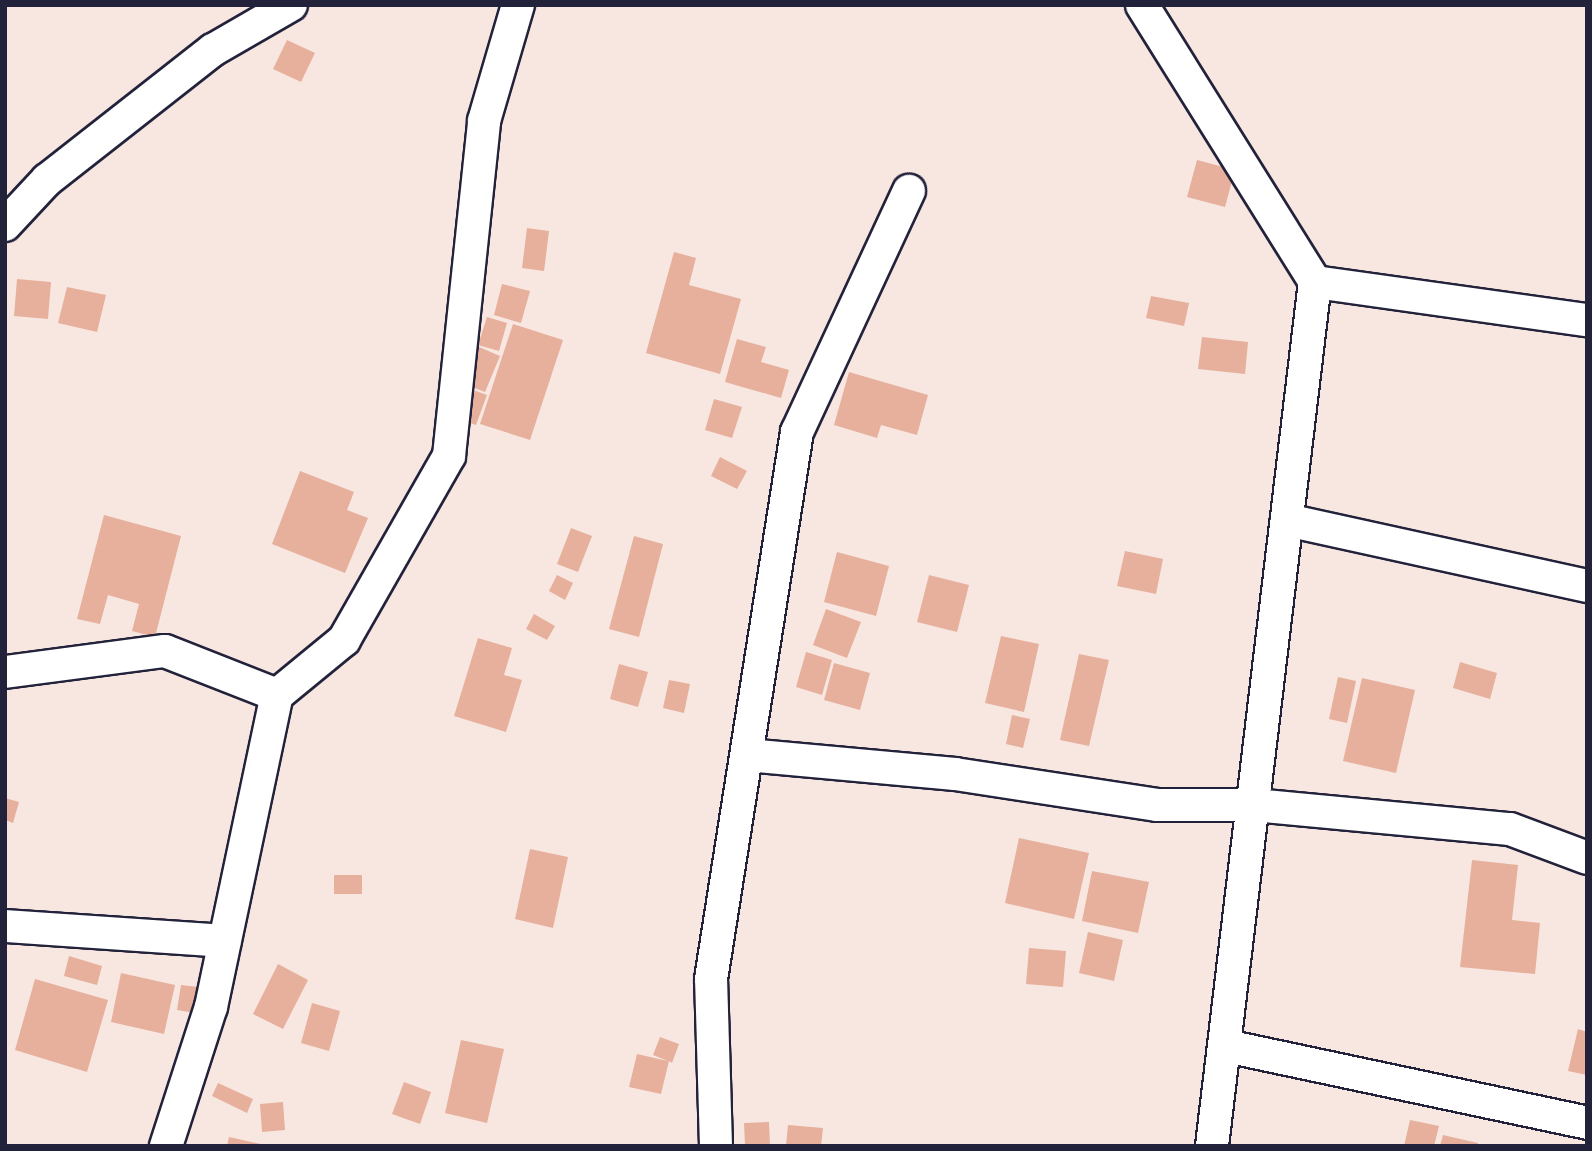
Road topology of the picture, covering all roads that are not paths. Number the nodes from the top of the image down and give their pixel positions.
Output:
1 (291, 5) edge
2 (518, 5) edge
3 (1142, 5) edge
4 (909, 191) dead end
5 (5, 225) edge
6 (1315, 282) junction
7 (1587, 320) edge
8 (1287, 520) junction
9 (1587, 586) edge
10 (5, 672) edge
11 (277, 695) junction
12 (747, 755) junction
13 (1254, 806) junction
14 (1587, 858) edge
15 (5, 926) edge
16 (224, 941) junction
17 (1226, 1046) junction
18 (1587, 1122) edge
19 (166, 1146) edge
20 (716, 1146) edge
21 (1212, 1146) edge

1 - 5 street
2 - 11 street
3 - 6 street
4 - 12 street
6 - 7 street
6 - 8 street
8 - 9 street
8 - 13 street
10 - 11 street
11 - 16 street
12 - 13 street
12 - 20 street
13 - 14 street
13 - 17 street
15 - 16 street
16 - 19 street
17 - 18 street
17 - 21 street

